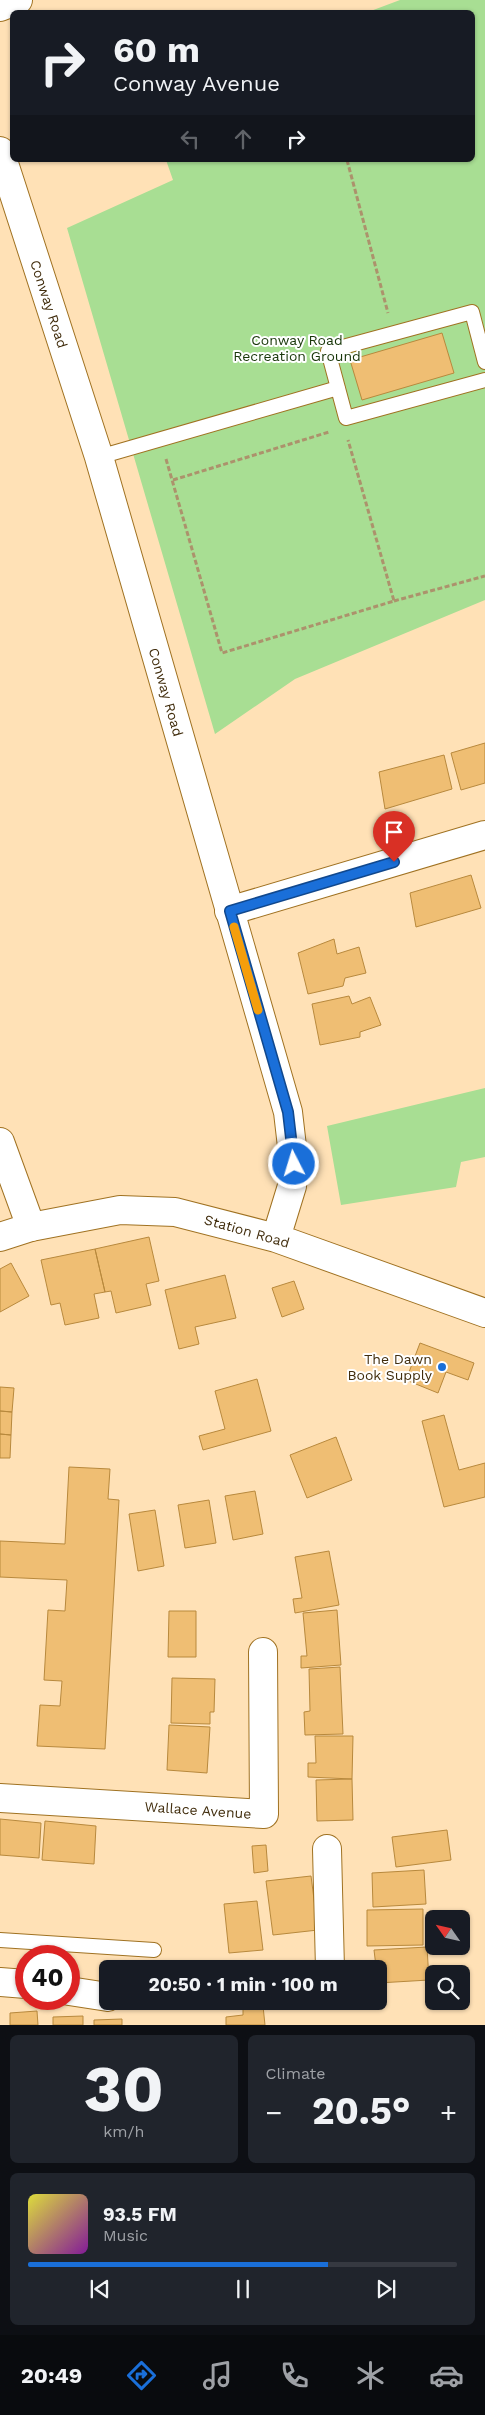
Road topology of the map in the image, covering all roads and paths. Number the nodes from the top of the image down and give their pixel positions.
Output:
1 (18, 0) edge
2 (0, 7) edge
3 (0, 151) edge
4 (349, 162) edge
5 (393, 333) junction
6 (485, 362) edge
7 (485, 380) edge
8 (338, 388) junction
9 (334, 430) dead end
10 (347, 436) dead end
11 (160, 439) junction
12 (99, 457) junction
13 (173, 480) junction
14 (485, 576) edge
15 (394, 601) junction
16 (485, 835) edge
17 (230, 911) junction
18 (0, 1142) edge
19 (30, 1227) junction
20 (0, 1237) edge
21 (276, 1238) junction
22 (485, 1312) edge
23 (263, 1652) dead end
24 (0, 1798) edge
25 (328, 1849) dead end
26 (0, 1940) edge
27 (154, 1950) dead end
28 (330, 1960) edge
29 (0, 1982) edge
30 (15, 1983) edge
31 (80, 1993) edge
32 (99, 1996) edge

1 - 2 street
3 - 12 street, Conway Road
4 - 5 path
5 - 6 lane
5 - 8 lane
7 - 8 lane
8 - 11 lane
9 - 13 path
10 - 15 path
11 - 12 lane
11 - 13 path
12 - 17 street, Conway Road
13 - 15 path
14 - 15 path
16 - 17 street
17 - 21 street, Conway Road
18 - 19 street
19 - 20 street, Station Road
19 - 21 street, Station Road
21 - 22 street, Station Road
23 - 24 street, Wallace Avenue
25 - 28 street
26 - 27 lane
29 - 30 street
31 - 32 street

